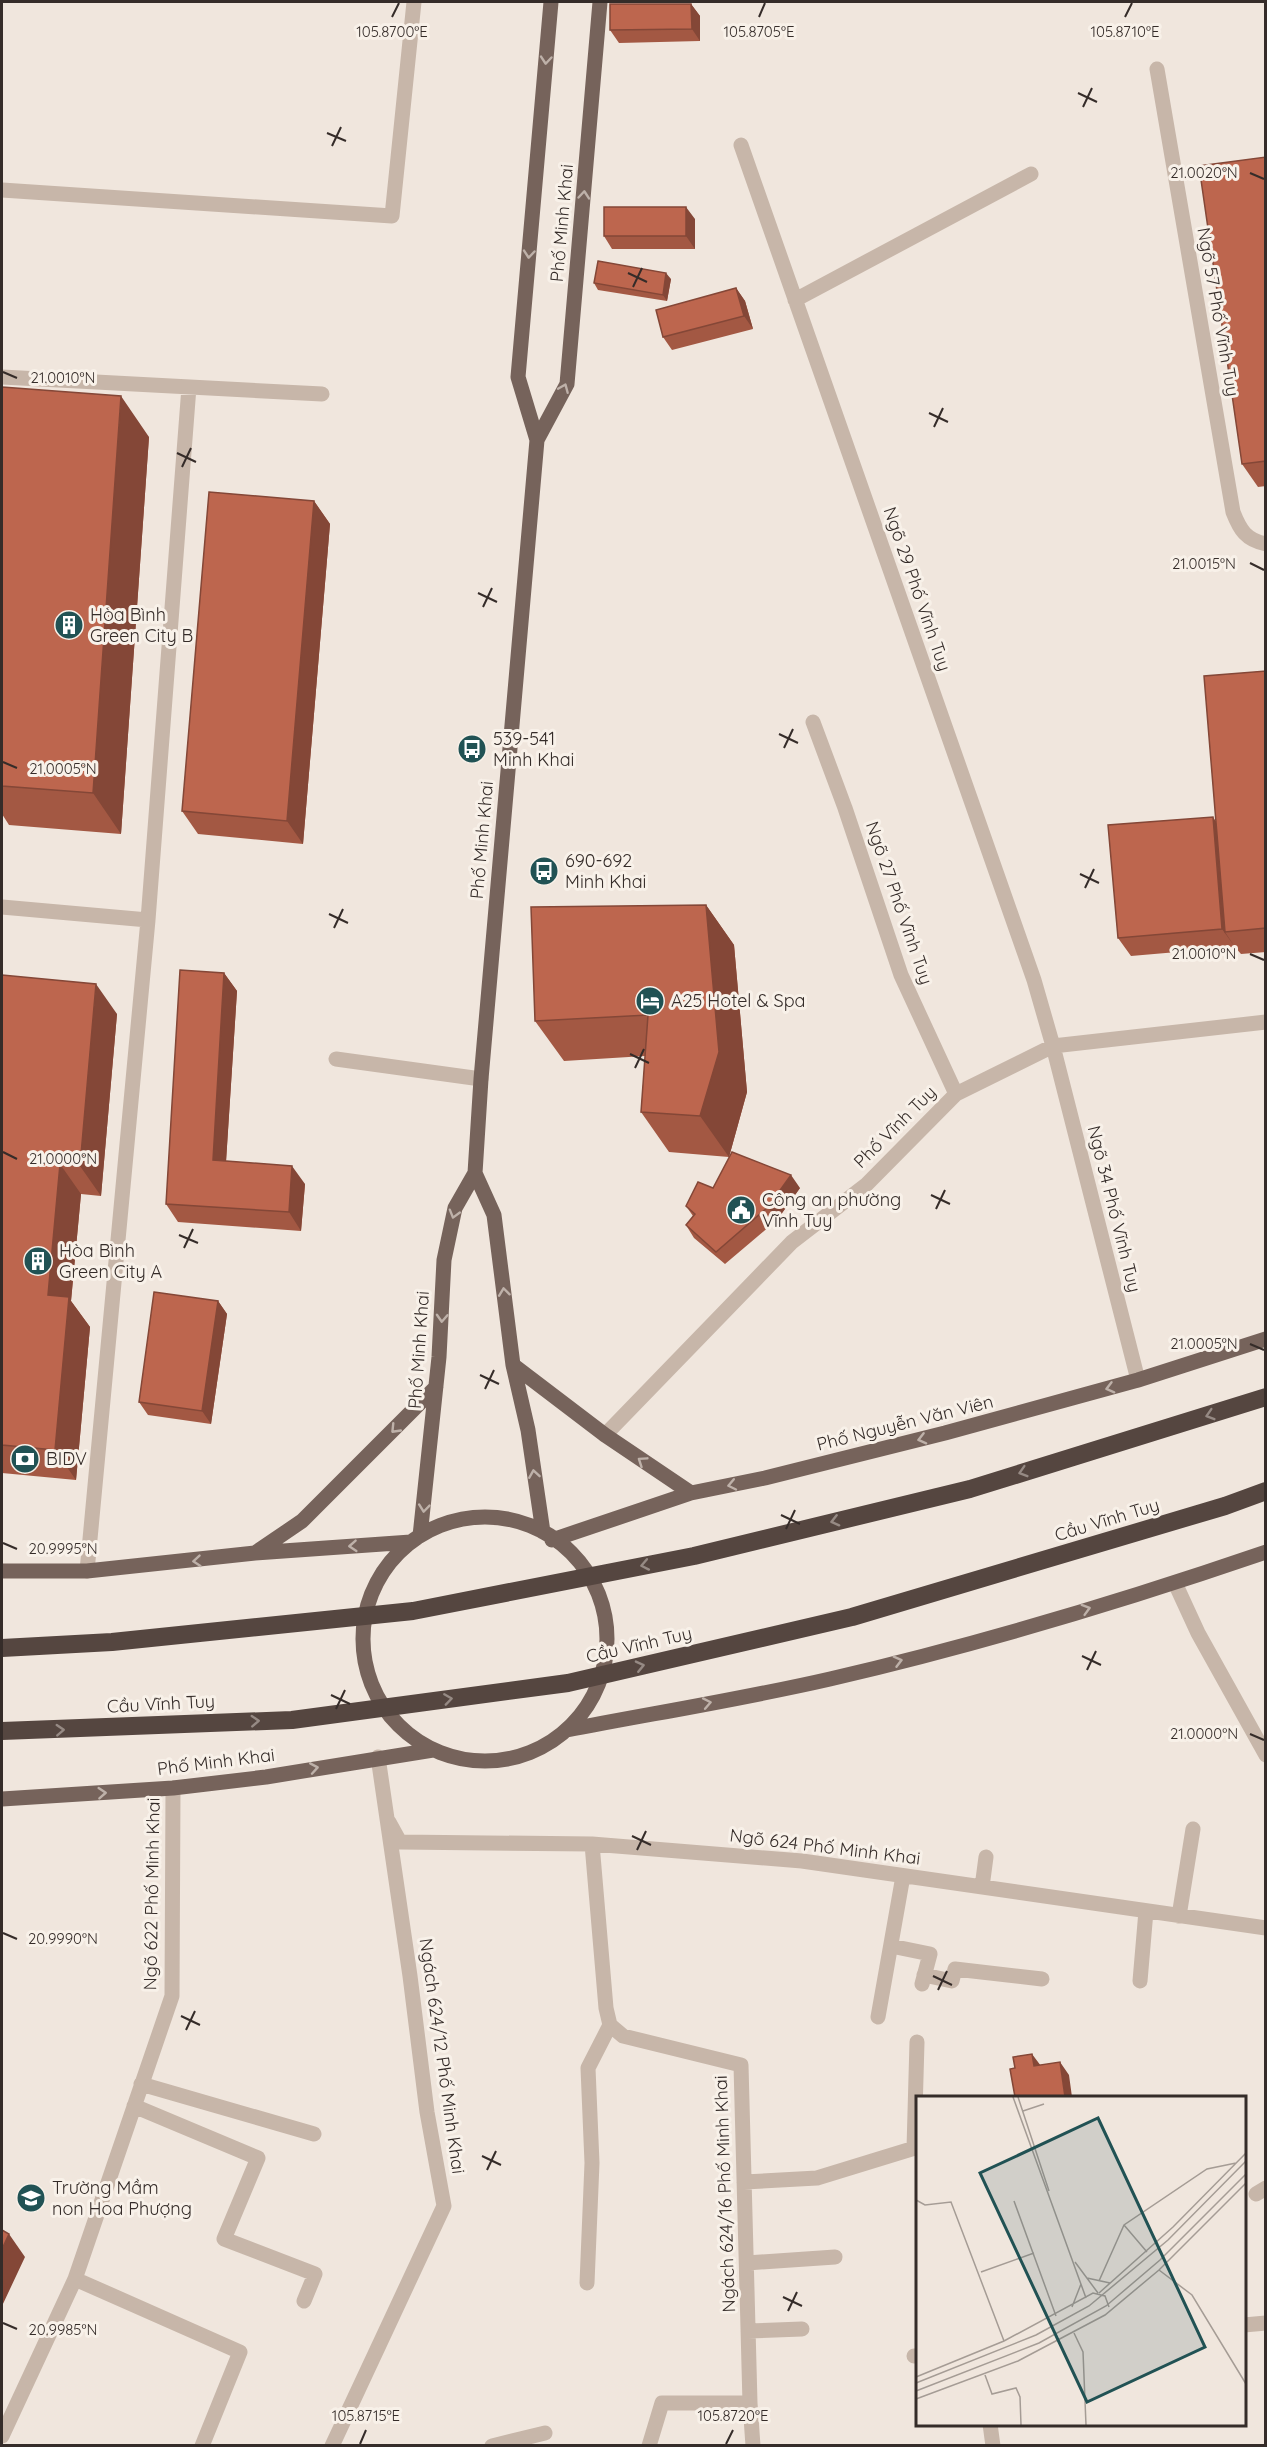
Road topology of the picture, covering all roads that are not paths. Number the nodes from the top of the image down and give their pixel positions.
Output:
1 (414, 2) edge
2 (551, 2) edge
3 (600, 2) edge
4 (1157, 69) dead end
5 (741, 145) dead end
6 (1031, 174) dead end
7 (2, 189) edge
8 (795, 300) junction
9 (2, 377) edge
10 (189, 387) junction
11 (322, 394) dead end
12 (537, 440) junction
13 (1266, 544) edge
14 (813, 722) dead end
15 (2, 907) edge
16 (148, 920) junction
17 (1266, 1022) edge
18 (1053, 1046) junction
19 (336, 1059) dead end
20 (481, 1079) junction
21 (956, 1094) junction
22 (475, 1173) junction
23 (1266, 1339) edge
24 (513, 1365) junction
25 (1138, 1380) junction
26 (436, 1387) junction
27 (1266, 1397) edge
28 (605, 1436) junction
29 (1266, 1491) edge
30 (691, 1493) junction
31 (548, 1536) junction
32 (416, 1539) junction
33 (1266, 1552) edge
34 (255, 1553) junction
35 (2, 1571) edge
36 (87, 1571) junction
37 (1175, 1583) junction
38 (2, 1647) edge
39 (567, 1730) junction
40 (2, 1731) edge
41 (433, 1750) junction
42 (1266, 1755) edge
43 (378, 1757) junction
44 (172, 1788) junction
45 (2, 1799) edge
46 (389, 1822) junction
47 (1193, 1829) dead end
48 (592, 1844) junction
49 (986, 1857) dead end
50 (903, 1876) junction
51 (981, 1887) junction
52 (1146, 1911) junction
53 (1179, 1916) junction
54 (1266, 1928) edge
55 (891, 1946) junction
56 (1042, 1979) dead end
57 (1140, 1981) dead end
58 (878, 2017) dead end
59 (610, 2025) junction
60 (917, 2042) dead end
61 (141, 2084) junction
62 (916, 2096) edge
63 (134, 2106) junction
64 (314, 2134) dead end
65 (916, 2147) edge
66 (744, 2182) junction
67 (835, 2257) dead end
68 (747, 2263) junction
69 (75, 2279) junction
70 (587, 2283) dead end
71 (304, 2301) dead end
72 (1266, 2323) edge
73 (1246, 2325) edge
74 (802, 2330) dead end
75 (748, 2331) junction
76 (750, 2403) junction
77 (990, 2426) edge
78 (545, 2433) dead end
79 (2, 2436) edge
80 (202, 2445) edge
81 (332, 2445) edge
82 (492, 2445) edge
83 (649, 2445) edge
84 (753, 2445) edge
85 (993, 2445) edge

1 - 7 street
2 -> 12 main road, Phố Minh Khai
12 -> 3 main road, Phố Minh Khai
4 - 13 street, Ngõ 57 Phố Vĩnh Tuy
5 - 8 street, Ngõ 29 Phố Vĩnh Tuy
6 - 8 street
8 - 18 street, Ngõ 29 Phố Vĩnh Tuy
9 - 10 street
10 - 11 street
10 - 16 street
12 - 20 main road, Phố Minh Khai
14 - 21 street, Ngõ 27 Phố Vĩnh Tuy
15 - 16 street
16 - 36 street
17 - 18 street, Phố Vĩnh Tuy
18 - 21 street, Phố Vĩnh Tuy
18 - 25 street, Ngõ 34 Phố Vĩnh Tuy
19 - 20 street
20 - 22 main road, Phố Minh Khai
21 - 28 street, Phố Vĩnh Tuy
24 -> 22 main road, Phố Minh Khai
22 -> 26 main road, Phố Minh Khai
23 - 25 main road, Phố Nguyễn Văn Viên
24 - 28 main road
31 -> 24 main road, Phố Minh Khai
25 -> 30 main road, Phố Nguyễn Văn Viên
26 -> 32 main road, Phố Minh Khai
26 -> 34 main road
27 -> 38 highway, bridge
30 -> 28 main road
40 -> 29 highway, Cầu Vĩnh Tuy, bridge
30 - 31 main road, Phố Nguyễn Văn Viên
31 - 32 main road
31 - 39 main road
32 -> 34 main road
32 - 41 main road
33 - 37 main road
34 -> 36 main road
35 - 36 main road
39 -> 37 main road
37 - 42 street
39 - 41 main road
41 - 43 main road, Phố Minh Khai
44 -> 43 main road, Phố Minh Khai
43 - 46 street, Ngách 624/12 Phố Minh Khai
45 -> 44 main road, Phố Minh Khai
44 - 61 street, Ngõ 622 Phố Minh Khai
46 - 48 street, Ngõ 624 Phố Minh Khai
46 - 81 street, Ngách 624/12 Phố Minh Khai
47 - 53 street
48 - 50 street, Ngõ 624 Phố Minh Khai
48 - 59 street
49 - 51 street
50 - 51 street, Ngõ 624 Phố Minh Khai
50 - 55 street
51 - 52 street, Ngõ 624 Phố Minh Khai
52 - 53 street, Ngõ 624 Phố Minh Khai
52 - 57 street
53 - 54 street, Ngõ 624 Phố Minh Khai
55 - 56 street
55 - 58 street
59 - 66 street, Ngách 624/16 Phố Minh Khai
59 - 70 street
60 - 62 street
61 - 63 street, Ngõ 622 Phố Minh Khai
61 - 64 street
63 - 69 street, Ngõ 622 Phố Minh Khai
63 - 71 street
65 - 66 street
66 - 68 street, Ngách 624/16 Phố Minh Khai
67 - 68 street
68 - 75 street, Ngách 624/16 Phố Minh Khai
69 - 79 street, Ngõ 622 Phố Minh Khai
69 - 80 street
72 - 73 street
74 - 75 street
75 - 76 street, Ngách 624/16 Phố Minh Khai
76 - 83 street
76 - 84 street, Ngách 624/16 Phố Minh Khai
77 - 85 street
78 - 82 street

